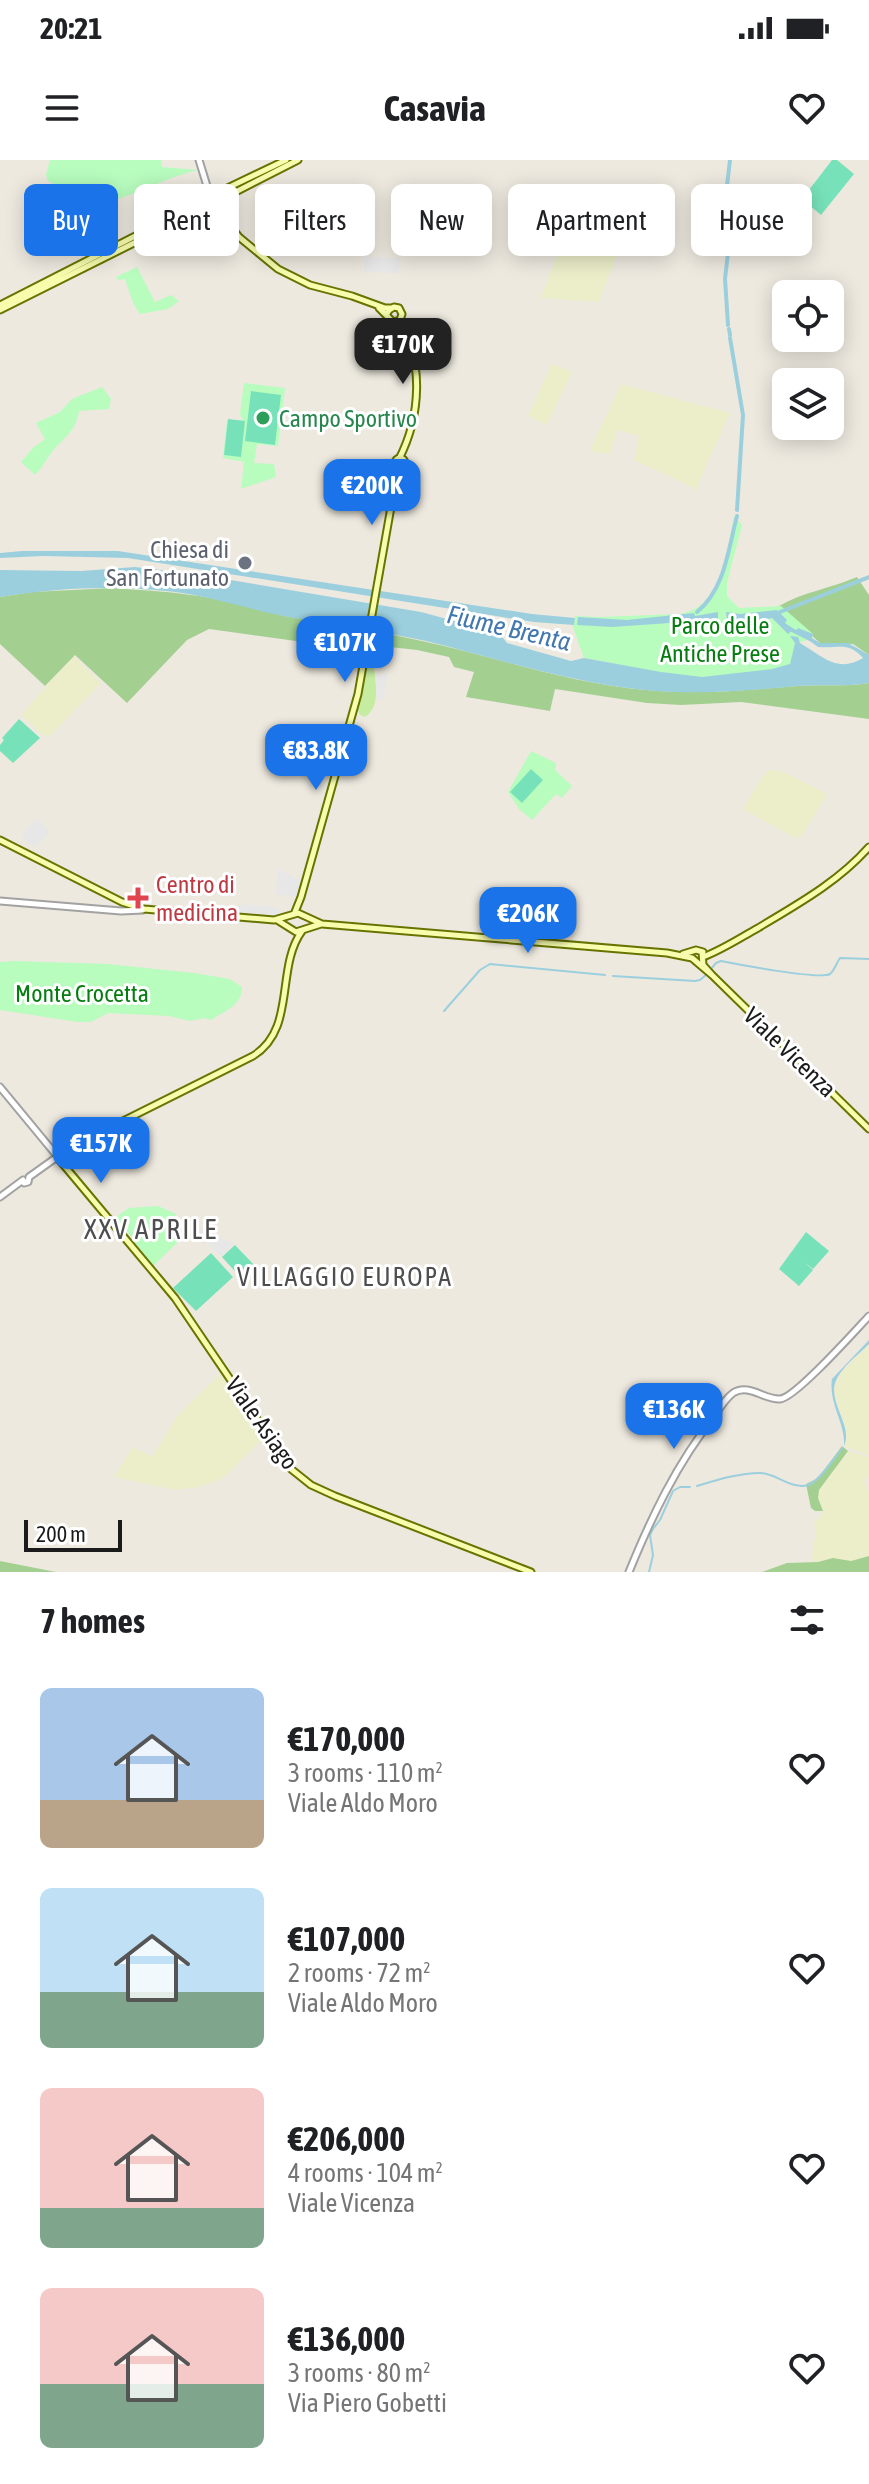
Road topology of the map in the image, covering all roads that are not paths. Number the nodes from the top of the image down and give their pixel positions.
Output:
1 (199, 160) edge
2 (286, 160) edge
3 (298, 160) edge
4 (206, 184) edge
5 (235, 184) edge
6 (239, 189) edge
7 (239, 236) edge
8 (134, 238) edge
9 (134, 242) edge
10 (0, 308) edge
11 (389, 311) junction
12 (401, 318) junction
13 (393, 322) junction
14 (403, 334) junction
15 (0, 840) edge
16 (869, 847) edge
17 (109, 896) junction
18 (0, 901) edge
19 (123, 902) junction
20 (300, 902) junction
21 (106, 908) junction
22 (115, 909) junction
23 (144, 909) junction
24 (292, 914) junction
25 (304, 916) junction
26 (274, 920) junction
27 (322, 924) junction
28 (290, 928) junction
29 (303, 930) junction
30 (292, 948) junction
31 (702, 956) junction
32 (693, 957) junction
33 (712, 975) junction
34 (0, 1087) edge
35 (869, 1129) edge
36 (62, 1157) junction
37 (0, 1197) edge
38 (869, 1316) edge
39 (531, 1572) edge
40 (629, 1572) edge

1 - 4 street
2 - 5 main road
3 - 6 main road
7 - 11 main road
8 - 10 main road
9 - 10 main road
11 - 12 main road
11 - 13 main road
12 - 13 main road
12 - 14 main road
13 - 14 main road
14 - 20 main road
15 - 17 main road, Viale Vicenza
16 - 31 main road
17 - 19 main road, Viale Vicenza
17 - 21 street
18 - 21 street
19 - 21 street
19 - 22 street
19 - 23 main road, Viale Vicenza
20 - 24 main road
20 - 25 main road
21 - 22 street
22 - 23 street
23 - 26 main road, Viale Vicenza
24 - 25 main road, Viale Vicenza
24 - 26 main road, Viale Vicenza
24 - 28 main road
25 - 27 main road, Viale Vicenza
25 - 29 main road
26 - 28 main road, Viale Vicenza
27 - 29 main road, Viale Vicenza
27 - 32 main road, Viale Vicenza
28 - 29 main road, Viale Vicenza
28 - 30 main road
29 - 30 main road
30 - 36 main road
31 - 32 main road, Viale Vicenza
31 - 32 main road, Viale Vicenza
31 - 33 main road, Viale Vicenza
32 - 33 main road, Viale Vicenza
33 - 35 main road, Viale Vicenza
34 - 36 street, Viale Asiago
36 - 37 street
36 - 39 main road, Viale Asiago
38 - 40 street

